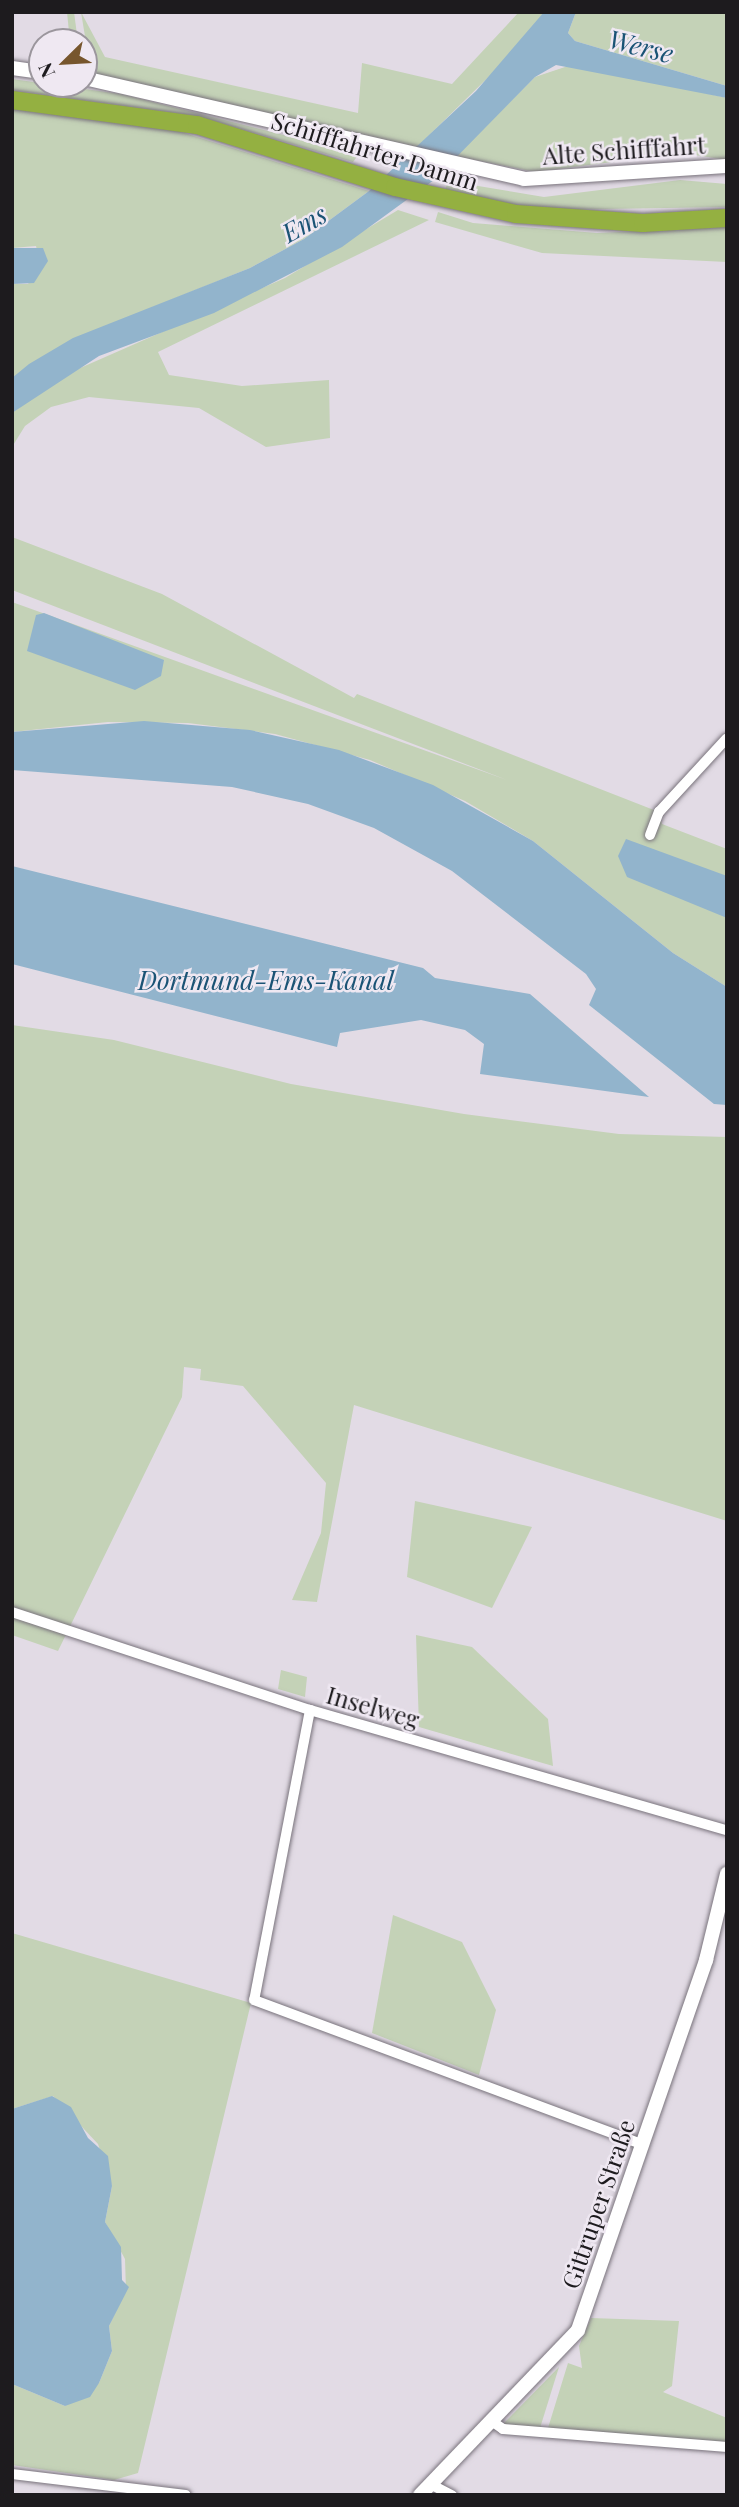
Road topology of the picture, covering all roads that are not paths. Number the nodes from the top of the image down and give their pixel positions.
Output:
1 (98, 81) edge
2 (12, 100) edge
3 (727, 166) edge
4 (727, 218) edge
5 (727, 738) edge
6 (650, 835) dead end
7 (12, 1612) edge
8 (310, 1710) junction
9 (727, 1830) edge
10 (727, 1874) edge
11 (642, 2144) junction
12 (493, 2422) junction
13 (727, 2447) edge
14 (12, 2474) edge
15 (425, 2489) edge
16 (186, 2495) edge
17 (452, 2495) edge

1 - 3 street, Alte Schifffahrt
2 - 4 highway, Schifffahrter Damm
5 - 6 street
7 - 8 street, Inselweg
8 - 9 street, Inselweg
8 - 11 street
10 - 11 street, Gittruper Straße
11 - 12 street, Gittruper Straße
12 - 13 street
12 - 15 street, Gittruper Straße
14 - 16 street
15 - 17 street

